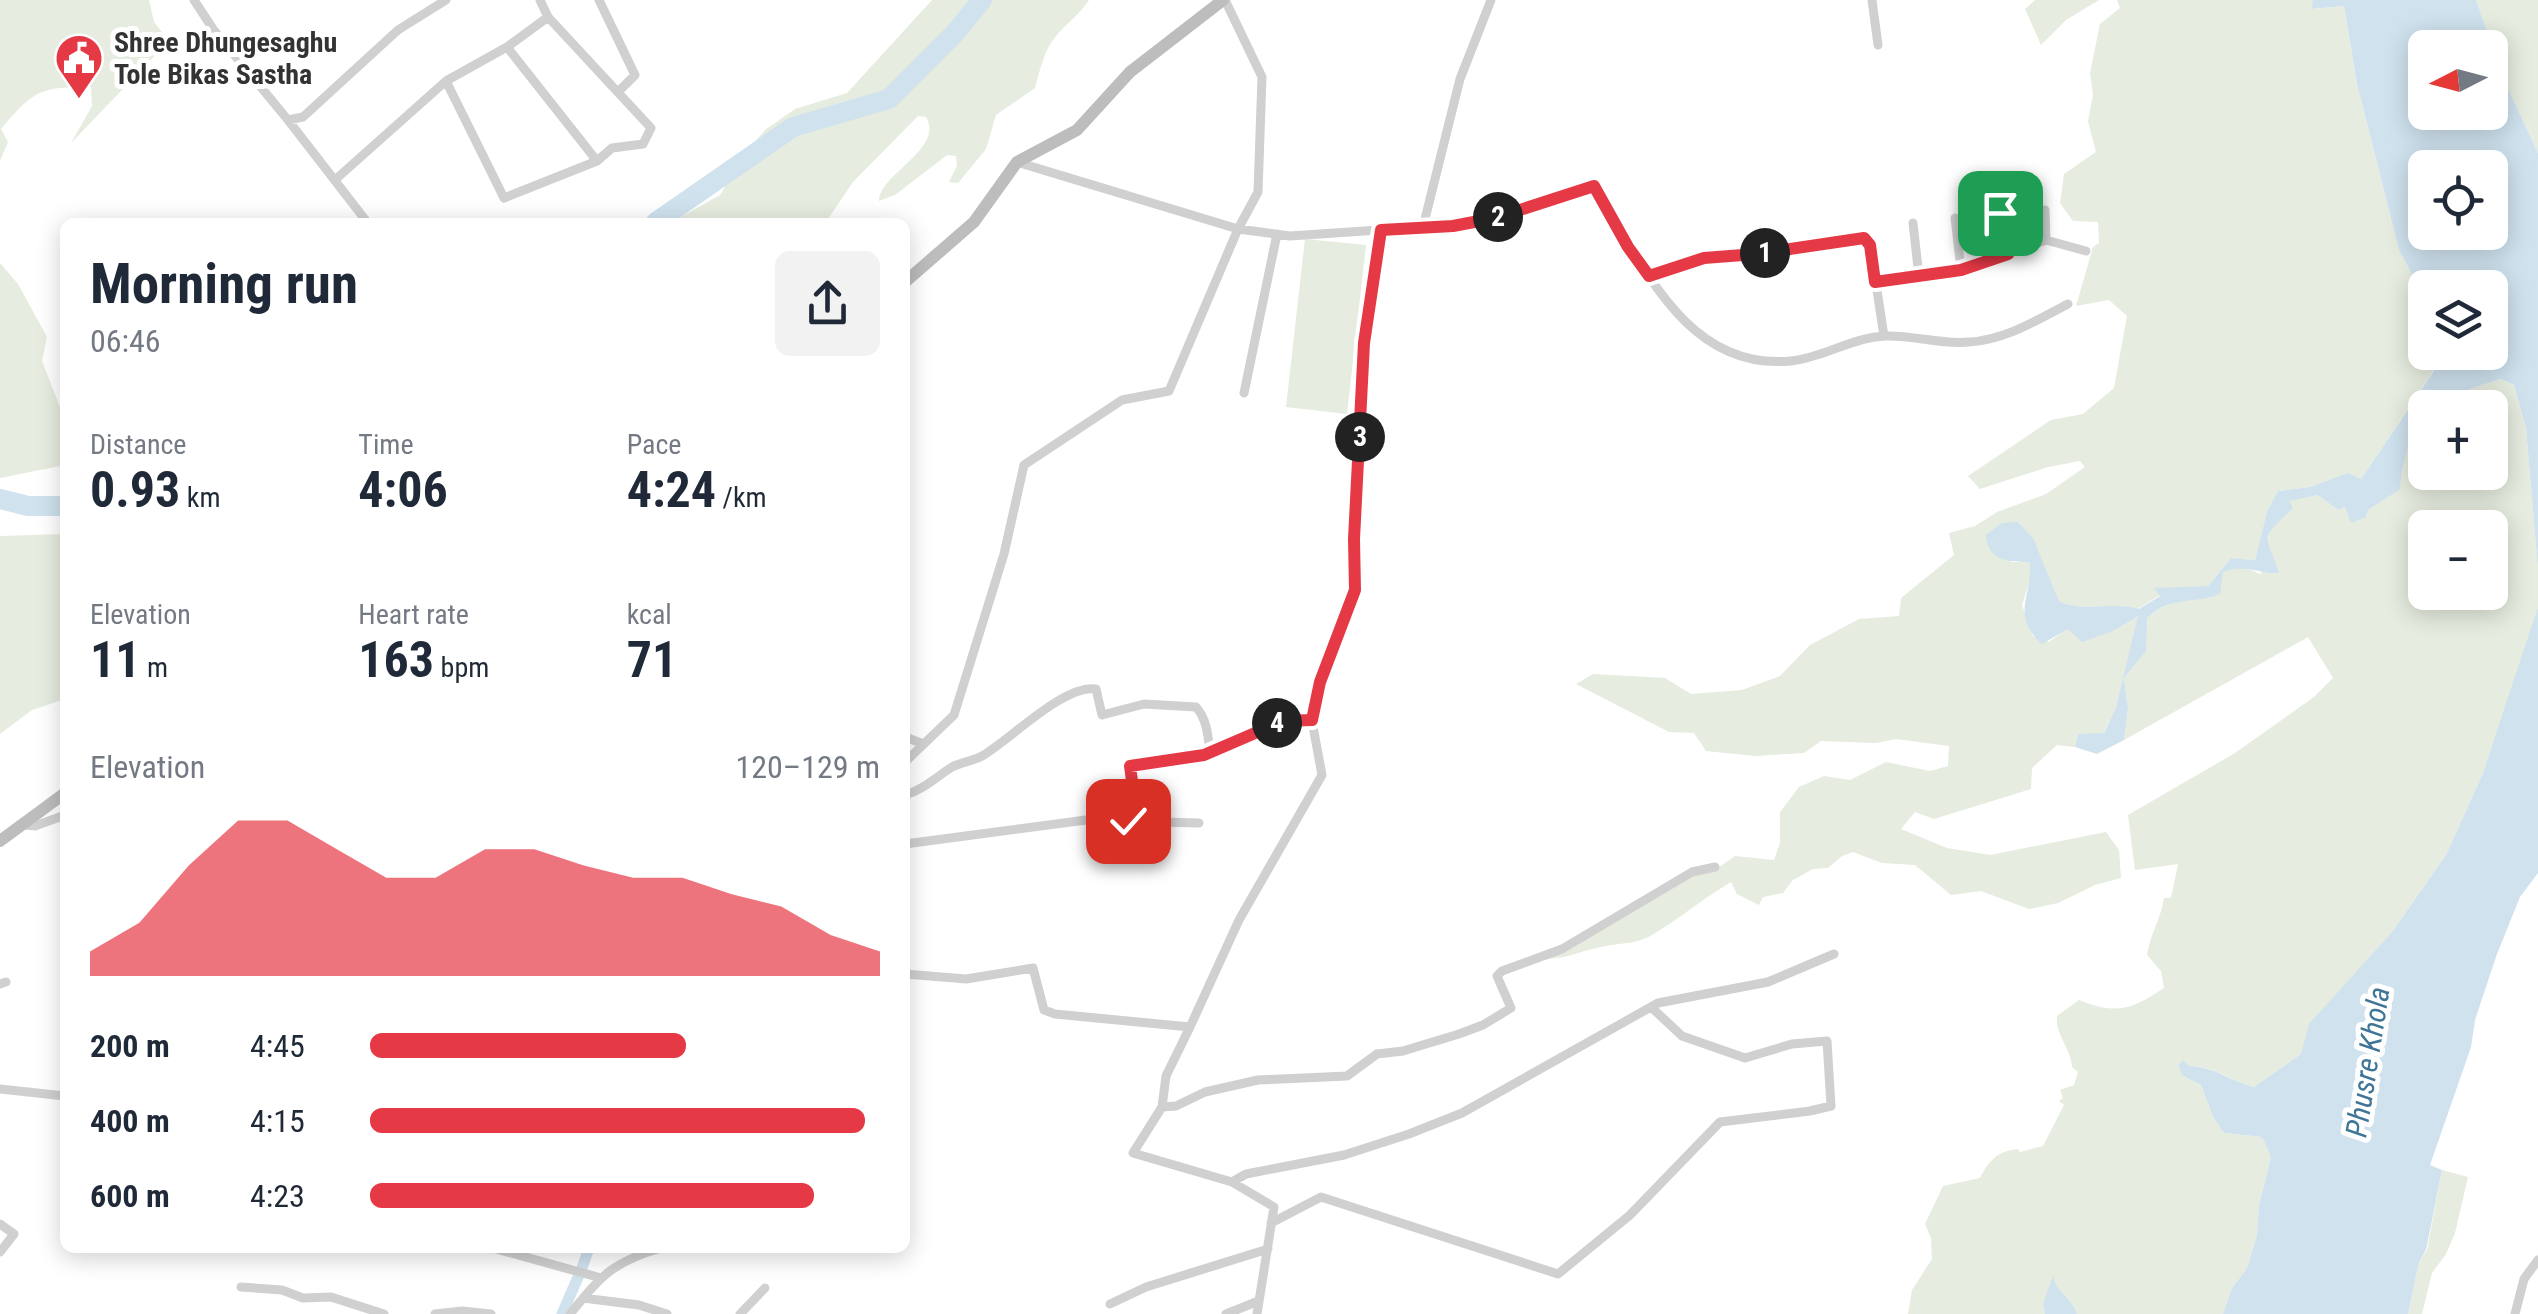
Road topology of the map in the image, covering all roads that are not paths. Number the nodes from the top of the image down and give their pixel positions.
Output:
1 (194, 0) edge
2 (446, 0) edge
3 (540, 0) edge
4 (598, 0) edge
5 (1224, 0) edge
6 (1490, 0) edge
7 (1872, 0) edge
8 (548, 18) junction
9 (1878, 45) dead end
10 (507, 47) junction
11 (446, 81) junction
12 (618, 92) junction
13 (288, 120) junction
14 (597, 161) junction
15 (1017, 162) junction
16 (336, 179) junction
17 (2045, 210) dead end
18 (2000, 213) dead end
19 (363, 218) edge
20 (1955, 218) dead end
21 (1912, 222) dead end
22 (1422, 227) junction
23 (1238, 229) junction
24 (1381, 230) junction
25 (1277, 234) junction
26 (2046, 240) junction
27 (2086, 251) dead end
28 (2008, 254) junction
29 (1961, 270) junction
30 (1649, 276) junction
31 (1919, 277) junction
32 (910, 278) edge
33 (1875, 282) junction
34 (2068, 304) dead end
35 (1884, 336) junction
36 (1244, 393) dead end
37 (1312, 720) junction
38 (910, 739) edge
39 (921, 744) junction
40 (1210, 752) junction
41 (910, 756) edge
42 (910, 794) edge
43 (60, 797) edge
44 (60, 817) edge
45 (1128, 821) junction
46 (1199, 823) dead end
47 (26, 825) junction
48 (0, 841) edge
49 (910, 843) edge
50 (1715, 868) dead end
51 (1834, 954) dead end
52 (910, 974) edge
53 (1651, 1008) junction
54 (1190, 1027) junction
55 (0, 1089) edge
56 (60, 1095) edge
57 (1162, 1106) junction
58 (1232, 1182) junction
59 (1271, 1223) junction
60 (0, 1224) edge
61 (1268, 1249) junction
62 (0, 1252) edge
63 (511, 1253) edge
64 (645, 1253) edge
65 (2538, 1260) edge
66 (601, 1278) junction
67 (241, 1288) dead end
68 (765, 1288) dead end
69 (583, 1298) junction
70 (1256, 1302) junction
71 (1110, 1304) dead end
72 (384, 1314) edge
73 (434, 1314) edge
74 (491, 1314) edge
75 (570, 1314) edge
76 (667, 1314) edge
77 (740, 1314) edge
78 (1226, 1314) edge
79 (1257, 1314) edge
80 (2515, 1314) edge

1 - 13 street
2 - 13 street
3 - 8 street
4 - 12 street
5 - 15 main road
5 - 23 street
6 - 22 street
7 - 9 street
8 - 10 street
8 - 12 street
10 - 11 street
10 - 14 street
11 - 14 street
11 - 16 street
12 - 14 street
13 - 16 street
15 - 23 street
15 - 32 main road
16 - 19 street
17 - 26 street
18 - 28 street
20 - 29 street
21 - 31 street
22 - 24 street
22 - 30 street
23 - 25 street
23 - 39 street
24 - 25 street
24 - 37 street
25 - 36 street
26 - 27 street
26 - 28 street
28 - 29 street
29 - 31 street
30 - 33 street
30 - 35 street
31 - 33 street
33 - 35 street
34 - 35 street
37 - 40 street
37 - 54 street
38 - 39 street
39 - 41 street
40 - 42 street
40 - 45 street
43 - 47 main road
44 - 47 street
45 - 46 street
45 - 49 street
47 - 48 main road
50 - 57 street
51 - 53 street
52 - 54 street
53 - 58 street
53 - 59 street
54 - 57 street
55 - 56 street
57 - 58 street
58 - 59 street
59 - 61 street
60 - 62 street
61 - 70 street
61 - 71 street
63 - 66 street
64 - 66 street
65 - 80 street
66 - 69 street
67 - 72 street
68 - 77 street
69 - 75 street
69 - 76 street
70 - 78 street
70 - 79 street
73 - 74 street

